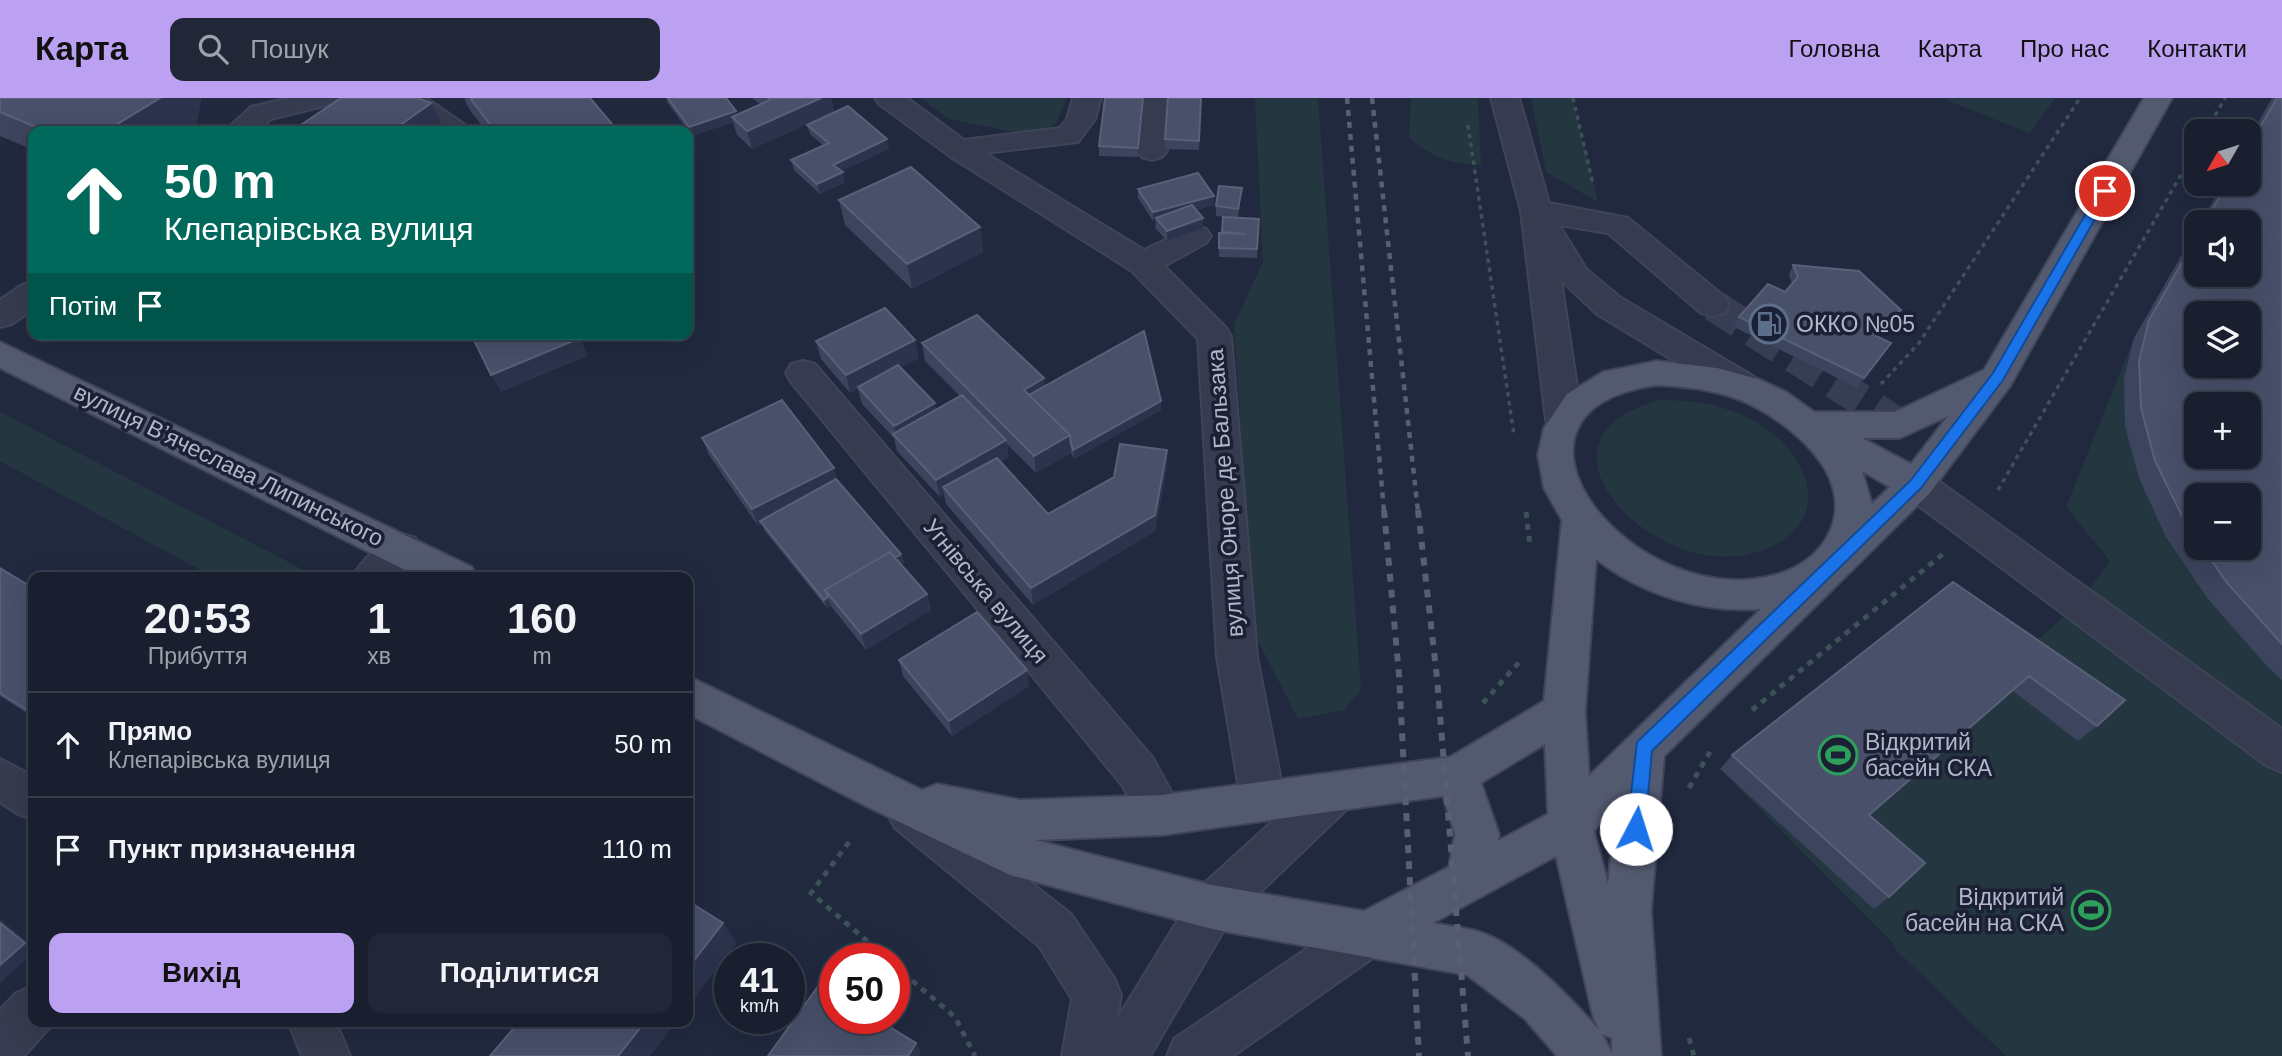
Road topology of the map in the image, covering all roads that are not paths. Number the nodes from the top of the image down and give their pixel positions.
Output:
1 (322, 98) edge
2 (407, 98) edge
3 (888, 98) edge
4 (1087, 98) edge
5 (1157, 98) edge
6 (1505, 98) edge
7 (2158, 98) edge
8 (261, 106) edge
9 (243, 126) edge
10 (448, 126) edge
11 (961, 151) junction
12 (1152, 151) dead end
13 (1536, 211) junction
14 (1195, 236) edge
15 (1143, 264) junction
16 (28, 296) edge
17 (1713, 305) tunnel mouth
18 (0, 316) edge
19 (0, 354) edge
20 (803, 373) dead end
21 (1998, 377) junction
22 (1744, 387) junction
23 (1564, 420) junction
24 (1810, 425) junction
25 (1916, 484) junction
26 (1580, 521) junction
27 (402, 550) junction
28 (378, 572) edge
29 (446, 572) edge
30 (1817, 576) junction
31 (693, 697) edge
32 (1564, 711) junction
33 (1644, 748) junction
34 (2282, 753) edge
35 (1457, 775) junction
36 (0, 778) edge
37 (1335, 792) junction
38 (883, 793) junction
39 (28, 797) edge
40 (1263, 801) junction
41 (1161, 815) junction
42 (1571, 825) junction
43 (1469, 881) junction
44 (1212, 907) junction
45 (1367, 934) junction
46 (28, 1015) edge
47 (314, 1027) edge
48 (0, 1046) edge
49 (326, 1056) edge
50 (1086, 1056) edge
51 (1122, 1056) edge
52 (1191, 1056) edge
53 (1589, 1056) edge
54 (1627, 1056) edge
55 (1637, 1056) edge

1 - 8 street
2 - 10 street
3 - 11 street, вулиця Оноре де Бальзака
4 - 11 street
5 - 12 street
6 - 13 street
7 - 21 main road
8 - 9 street
11 - 15 street, вулиця Оноре де Бальзака
13 - 17 street
13 - 22 street
13 - 23 street
14 - 15 street
15 - 40 street, вулиця Оноре де Бальзака
16 - 18 street
19 - 27 main road, вулиця Вʼячеслава Липинського
20 - 41 street, Угнівська вулиця
21 - 24 main road
21 - 25 main road
22 - 23 main road
22 - 24 main road
23 - 26 main road
24 - 25 main road
24 - 30 main road
25 - 30 main road
25 - 34 street
26 - 30 main road
26 - 32 main road
27 - 28 street
27 - 29 main road, вулиця Вʼячеслава Липинського
30 - 33 main road
31 - 38 main road
32 - 35 main road
32 - 42 main road
33 - 42 main road
33 - 55 main road
35 - 37 main road
35 - 43 main road
36 - 39 street
37 - 40 main road
37 - 44 street
38 - 41 main road
38 - 44 main road
38 - 50 street
40 - 41 main road
42 - 43 main road
42 - 54 main road
43 - 45 main road
44 - 45 main road
44 - 51 street
45 - 52 street
45 - 53 main road
46 - 48 street
47 - 49 street

